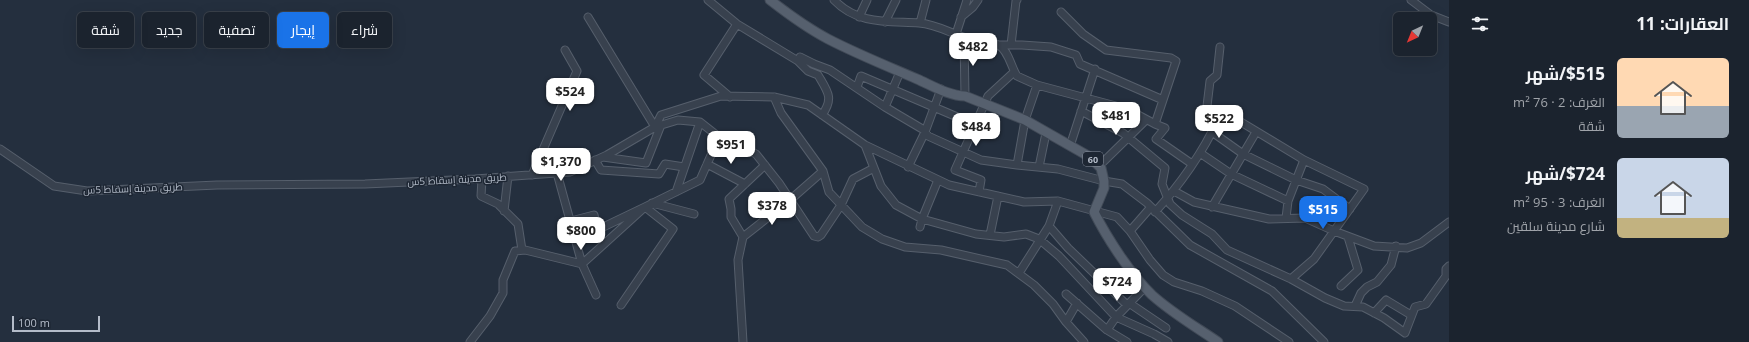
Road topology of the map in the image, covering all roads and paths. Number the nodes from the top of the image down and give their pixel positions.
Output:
1 (708, 0) edge
2 (770, 0) edge
3 (780, 0) edge
4 (834, 0) edge
5 (867, 0) edge
6 (896, 0) edge
7 (926, 0) edge
8 (967, 0) edge
9 (978, 0) edge
10 (1017, 0) edge
11 (1411, 0) edge
12 (1062, 12) dead end
13 (588, 17) dead end
14 (859, 17) junction
15 (961, 18) junction
16 (885, 22) junction
17 (1449, 22) edge
18 (920, 23) junction
19 (737, 24) junction
20 (956, 34) junction
21 (964, 38) junction
22 (999, 45) junction
23 (1011, 45) junction
24 (1220, 47) dead end
25 (565, 50) dead end
26 (798, 60) junction
27 (875, 61) junction
28 (1095, 69) junction
29 (900, 72) junction
30 (1014, 72) junction
31 (1037, 85) junction
32 (857, 87) junction
33 (941, 89) junction
34 (893, 90) junction
35 (965, 96) junction
36 (730, 97) junction
37 (774, 97) junction
38 (1087, 97) junction
39 (1163, 100) junction
40 (983, 104) junction
41 (885, 107) junction
42 (934, 108) junction
43 (1081, 112) junction
44 (822, 115) junction
45 (1218, 119) junction
46 (1025, 120) junction
47 (1146, 120) junction
48 (700, 122) junction
49 (1155, 124) junction
50 (976, 125) junction
51 (658, 126) junction
52 (925, 132) junction
53 (1212, 132) junction
54 (1256, 132) junction
55 (1046, 133) junction
56 (719, 137) junction
57 (1129, 137) junction
58 (865, 145) junction
59 (1070, 146) junction
60 (0, 149) edge
61 (964, 152) junction
62 (1200, 153) junction
63 (1243, 154) junction
64 (603, 157) junction
65 (595, 160) junction
66 (1304, 160) junction
67 (707, 164) junction
68 (1192, 164) junction
69 (765, 165) junction
70 (1017, 165) junction
71 (908, 166) junction
72 (1099, 166) junction
73 (1039, 167) junction
74 (684, 168) junction
75 (874, 168) junction
76 (823, 171) junction
77 (557, 173) junction
78 (532, 174) junction
79 (1231, 174) junction
80 (508, 176) junction
81 (482, 178) junction
82 (938, 180) junction
83 (1296, 180) junction
84 (1104, 182) junction
85 (745, 184) junction
86 (1174, 191) junction
87 (676, 192) junction
88 (979, 192) junction
89 (998, 196) junction
90 (1168, 197) junction
91 (790, 200) junction
92 (1058, 200) junction
93 (1288, 200) junction
94 (648, 205) junction
95 (841, 205) junction
96 (1212, 206) junction
97 (1350, 209) junction
98 (1153, 210) junction
99 (504, 211) junction
100 (1094, 212) junction
101 (694, 214) dead end
102 (1286, 218) junction
103 (922, 219) junction
104 (571, 221) junction
105 (1449, 222) edge
106 (1049, 226) junction
107 (920, 227) dead end
108 (1130, 231) junction
109 (1334, 231) junction
110 (990, 235) junction
111 (743, 237) junction
112 (1348, 237) junction
113 (1040, 240) junction
114 (1396, 246) junction
115 (1068, 248) junction
116 (522, 250) junction
117 (1059, 256) junction
118 (582, 264) junction
119 (1449, 266) edge
120 (1019, 273) junction
121 (1291, 279) junction
122 (1341, 286) dead end
123 (1144, 287) junction
124 (1066, 294) dead end
125 (596, 295) dead end
126 (1128, 303) junction
127 (1077, 304) junction
128 (621, 305) dead end
129 (1355, 306) junction
130 (1374, 313) junction
131 (1411, 315) junction
132 (1116, 317) junction
133 (1066, 322) junction
134 (1166, 328) dead end
135 (1107, 330) junction
136 (470, 342) edge
137 (743, 342) edge
138 (1084, 342) edge
139 (1127, 342) edge
140 (1168, 342) edge
141 (1218, 342) edge
142 (1289, 342) edge
143 (1324, 342) edge

1 - 19 street
2 - 27 main road, 60
3 - 27 main road, 60
4 - 14 street
5 - 14 street
6 - 16 street
7 - 18 street
8 - 15 street
9 - 15 street
10 - 23 street
11 - 17 street
12 - 39 street
13 - 51 street
14 - 16 street
15 - 20 street
16 - 18 street
18 - 20 street
19 - 26 street
19 - 36 street
20 - 21 street
21 - 22 street
21 - 35 street
22 - 23 street
22 - 30 street
23 - 28 street
24 - 45 street
25 - 78 street
26 - 32 street
26 - 44 street
27 - 29 main road, 60
28 - 38 street
28 - 39 street
29 - 33 main road, 60
29 - 34 street
30 - 31 street
30 - 40 street
31 - 38 street
31 - 46 street
32 - 34 street
32 - 41 street
33 - 35 main road, 60
33 - 42 street
34 - 41 street
34 - 42 street
35 - 40 main road, 60
36 - 37 street, طريق مدينة إسقاط 5س
36 - 51 street, طريق مدينة إسقاط 5س
37 - 44 street, طريق مدينة إسقاط 5س
37 - 76 street
38 - 43 street
38 - 47 street
39 - 49 street
40 - 46 main road, 60
40 - 50 street
41 - 52 street
42 - 50 street
42 - 52 street
43 - 57 street
43 - 59 street
44 - 58 street, طريق مدينة إسقاط 5س
45 - 53 street
45 - 54 street
46 - 55 main road, 60
46 - 70 street
47 - 49 street
47 - 57 street
48 - 51 street
48 - 56 street
48 - 74 street
49 - 68 street
50 - 61 street
51 - 64 street, طريق مدينة إسقاط 5س
51 - 64 street
52 - 61 street
52 - 71 street
53 - 62 street
53 - 63 street
54 - 63 street
54 - 66 street
55 - 59 main road, 60
55 - 73 street
56 - 67 street
56 - 69 street
57 - 72 street
57 - 90 street
58 - 71 street, طريق مدينة إسقاط 5س
58 - 75 street
59 - 72 main road, 60
60 - 81 street, طريق مدينة إسقاط 5س
61 - 70 street
61 - 88 street
62 - 68 street
62 - 79 street
63 - 79 street
63 - 83 street
64 - 65 street, طريق مدينة إسقاط 5س
65 - 74 street
65 - 77 street, طريق مدينة إسقاط 5س
66 - 83 street
66 - 97 street
67 - 85 street
67 - 87 street
68 - 86 street
69 - 85 street
69 - 91 street
70 - 73 street
71 - 82 street, طريق مدينة إسقاط 5س
72 - 84 main road, 60
73 - 84 street
74 - 87 street
75 - 95 street
75 - 103 street
76 - 91 street
76 - 95 street
77 - 78 street, طريق مدينة إسقاط 5س
77 - 104 street
78 - 80 street, طريق مدينة إسقاط 5س
79 - 93 street
79 - 96 street
80 - 81 street, طريق مدينة إسقاط 5س
80 - 99 street
81 - 99 street
82 - 88 street, طريق مدينة إسقاط 5س
82 - 103 street
83 - 93 street
83 - 97 street
84 - 98 street
84 - 100 main road
85 - 111 street
86 - 90 street
86 - 96 street
87 - 94 street
88 - 89 street, طريق مدينة إسقاط 5س
89 - 92 street, طريق مدينة إسقاط 5س
89 - 110 street
90 - 98 street
90 - 121 street
91 - 95 street
91 - 111 street
92 - 100 street, طريق مدينة إسقاط 5س
92 - 106 street
93 - 102 street
94 - 101 street
94 - 104 street
94 - 118 street
94 - 128 street
95 - 120 street
96 - 102 street
97 - 109 street
98 - 108 street
98 - 143 street
99 - 116 street
100 - 108 street, طريق مدينة إسقاط 5س
100 - 123 main road
102 - 109 street
103 - 107 street
103 - 110 street
104 - 118 street
105 - 114 street
106 - 113 street
106 - 115 street
108 - 142 street, طريق مدينة إسقاط 5س
109 - 112 street
109 - 121 street
110 - 113 street
111 - 137 street
112 - 114 street
112 - 122 street
113 - 117 street
113 - 120 street
114 - 129 street
115 - 117 street
115 - 126 street
116 - 118 street
116 - 136 street
117 - 132 street
118 - 125 street
119 - 131 street
120 - 133 street
121 - 129 street
123 - 126 street
123 - 141 main road
124 - 127 street
126 - 132 street
126 - 134 street
127 - 133 street
127 - 135 street
129 - 130 street
130 - 131 street
130 - 131 street
132 - 135 street
132 - 140 street
133 - 138 street
135 - 139 street

